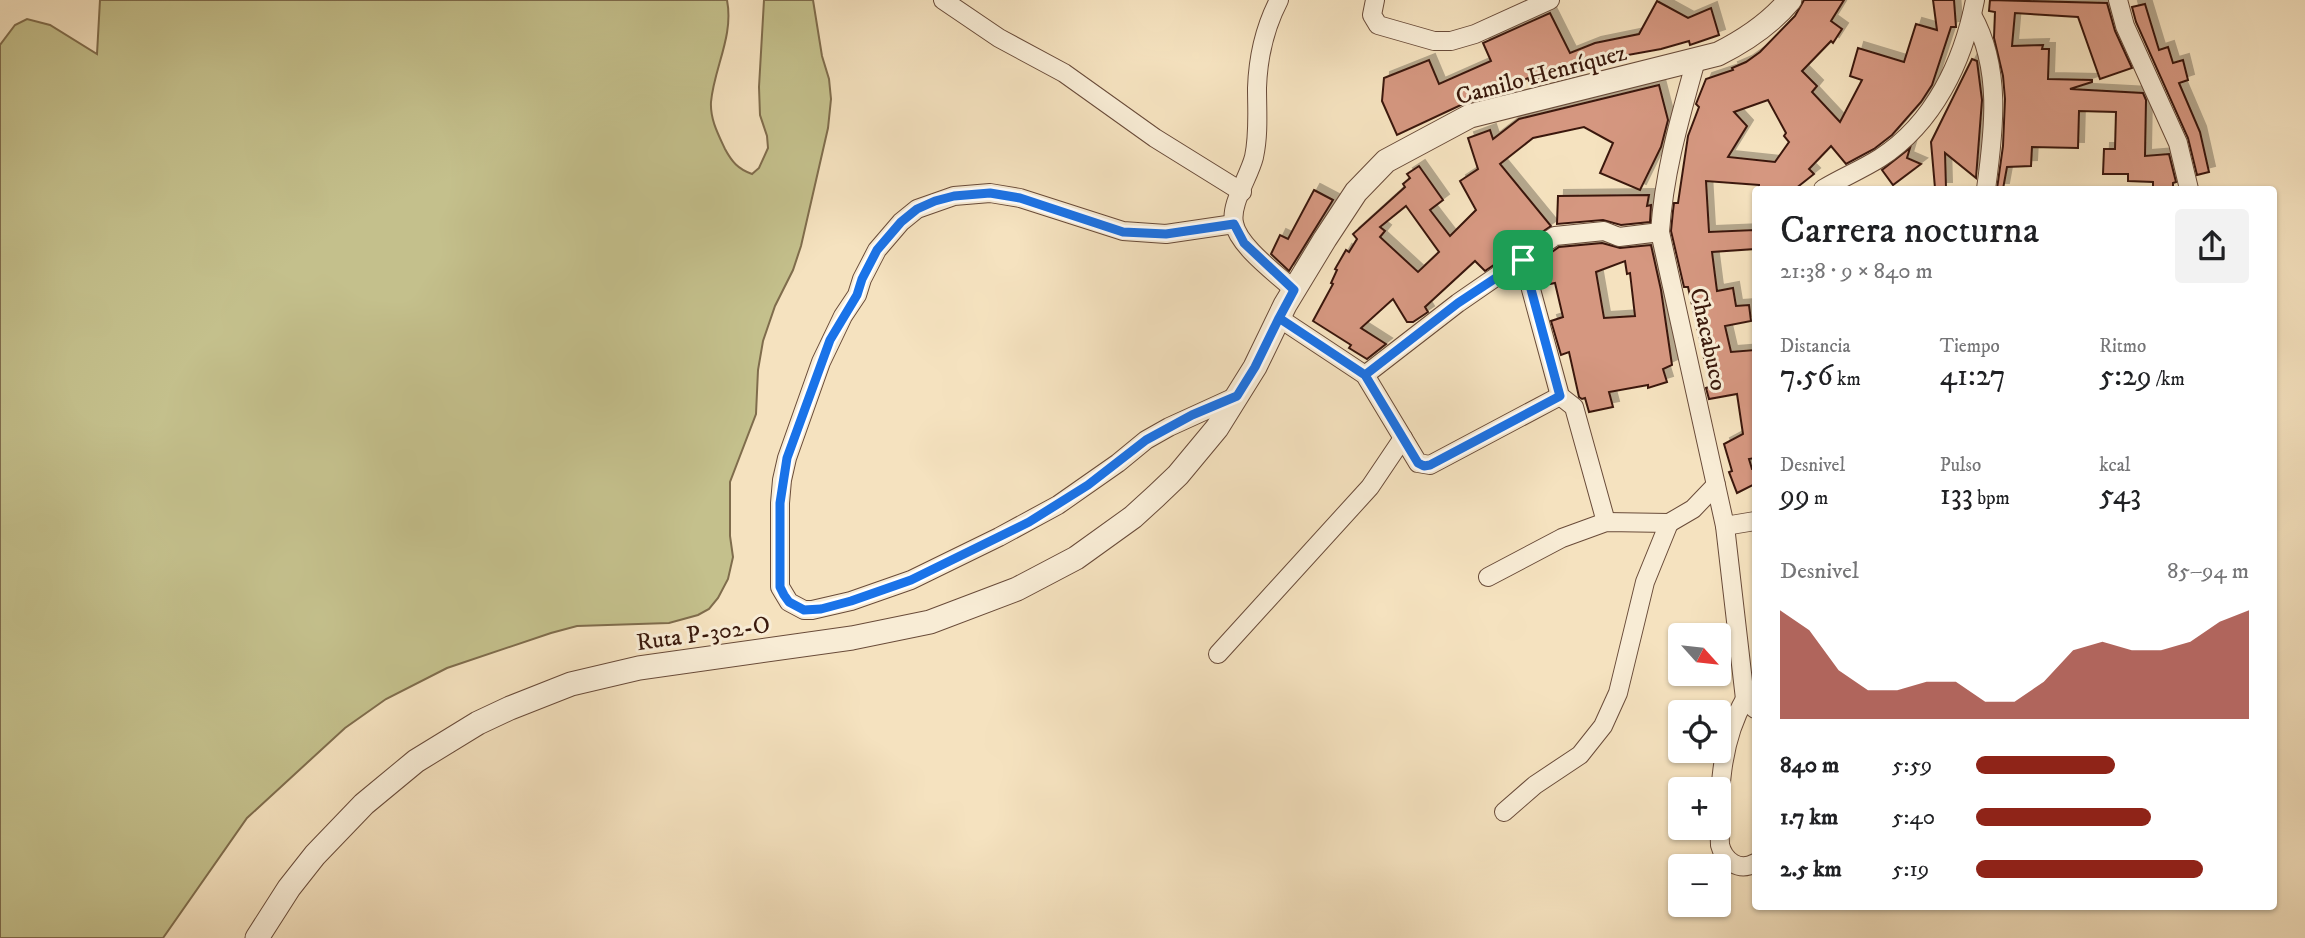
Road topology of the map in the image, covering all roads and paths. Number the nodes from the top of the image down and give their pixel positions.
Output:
1 (943, 0) edge
2 (1279, 0) edge
3 (1375, 0) edge
4 (1550, 0) edge
5 (1790, 0) edge
6 (2118, 0) edge
7 (1973, 8) edge
8 (1696, 60) junction
9 (1830, 186) edge
10 (1986, 186) edge
11 (2188, 186) edge
12 (1242, 192) junction
13 (1234, 224) junction
14 (1660, 232) junction
15 (1523, 260) junction
16 (1286, 304) junction
17 (1365, 375) junction
18 (1237, 396) junction
19 (1560, 396) junction
20 (1403, 438) junction
21 (1716, 485) junction
22 (1606, 522) junction
23 (1752, 522) edge
24 (1669, 523) junction
25 (1725, 526) junction
26 (1488, 577) dead end
27 (1218, 654) dead end
28 (1750, 704) edge
29 (1504, 813) dead end
30 (1752, 865) edge
31 (257, 938) edge

1 - 12 street
2 - 12 street
3 - 4 street
5 - 8 street, Camilo Henríquez
6 - 11 street
7 - 9 street
7 - 10 street
8 - 14 street, Chacabuco
8 - 16 street, Camilo Henríquez
12 - 13 street
13 - 16 street
13 - 18 street
14 - 15 street
14 - 21 street, Chacabuco
15 - 17 street
15 - 19 street
16 - 17 street
16 - 18 street, Ruta P-302-O
17 - 20 street
18 - 31 street, Ruta P-302-O
19 - 20 street
19 - 22 street
20 - 27 street
21 - 24 street
21 - 25 street, Chacabuco
22 - 24 street
22 - 26 street
23 - 25 street
24 - 29 street
25 - 28 street, Chacabuco
28 - 30 street

